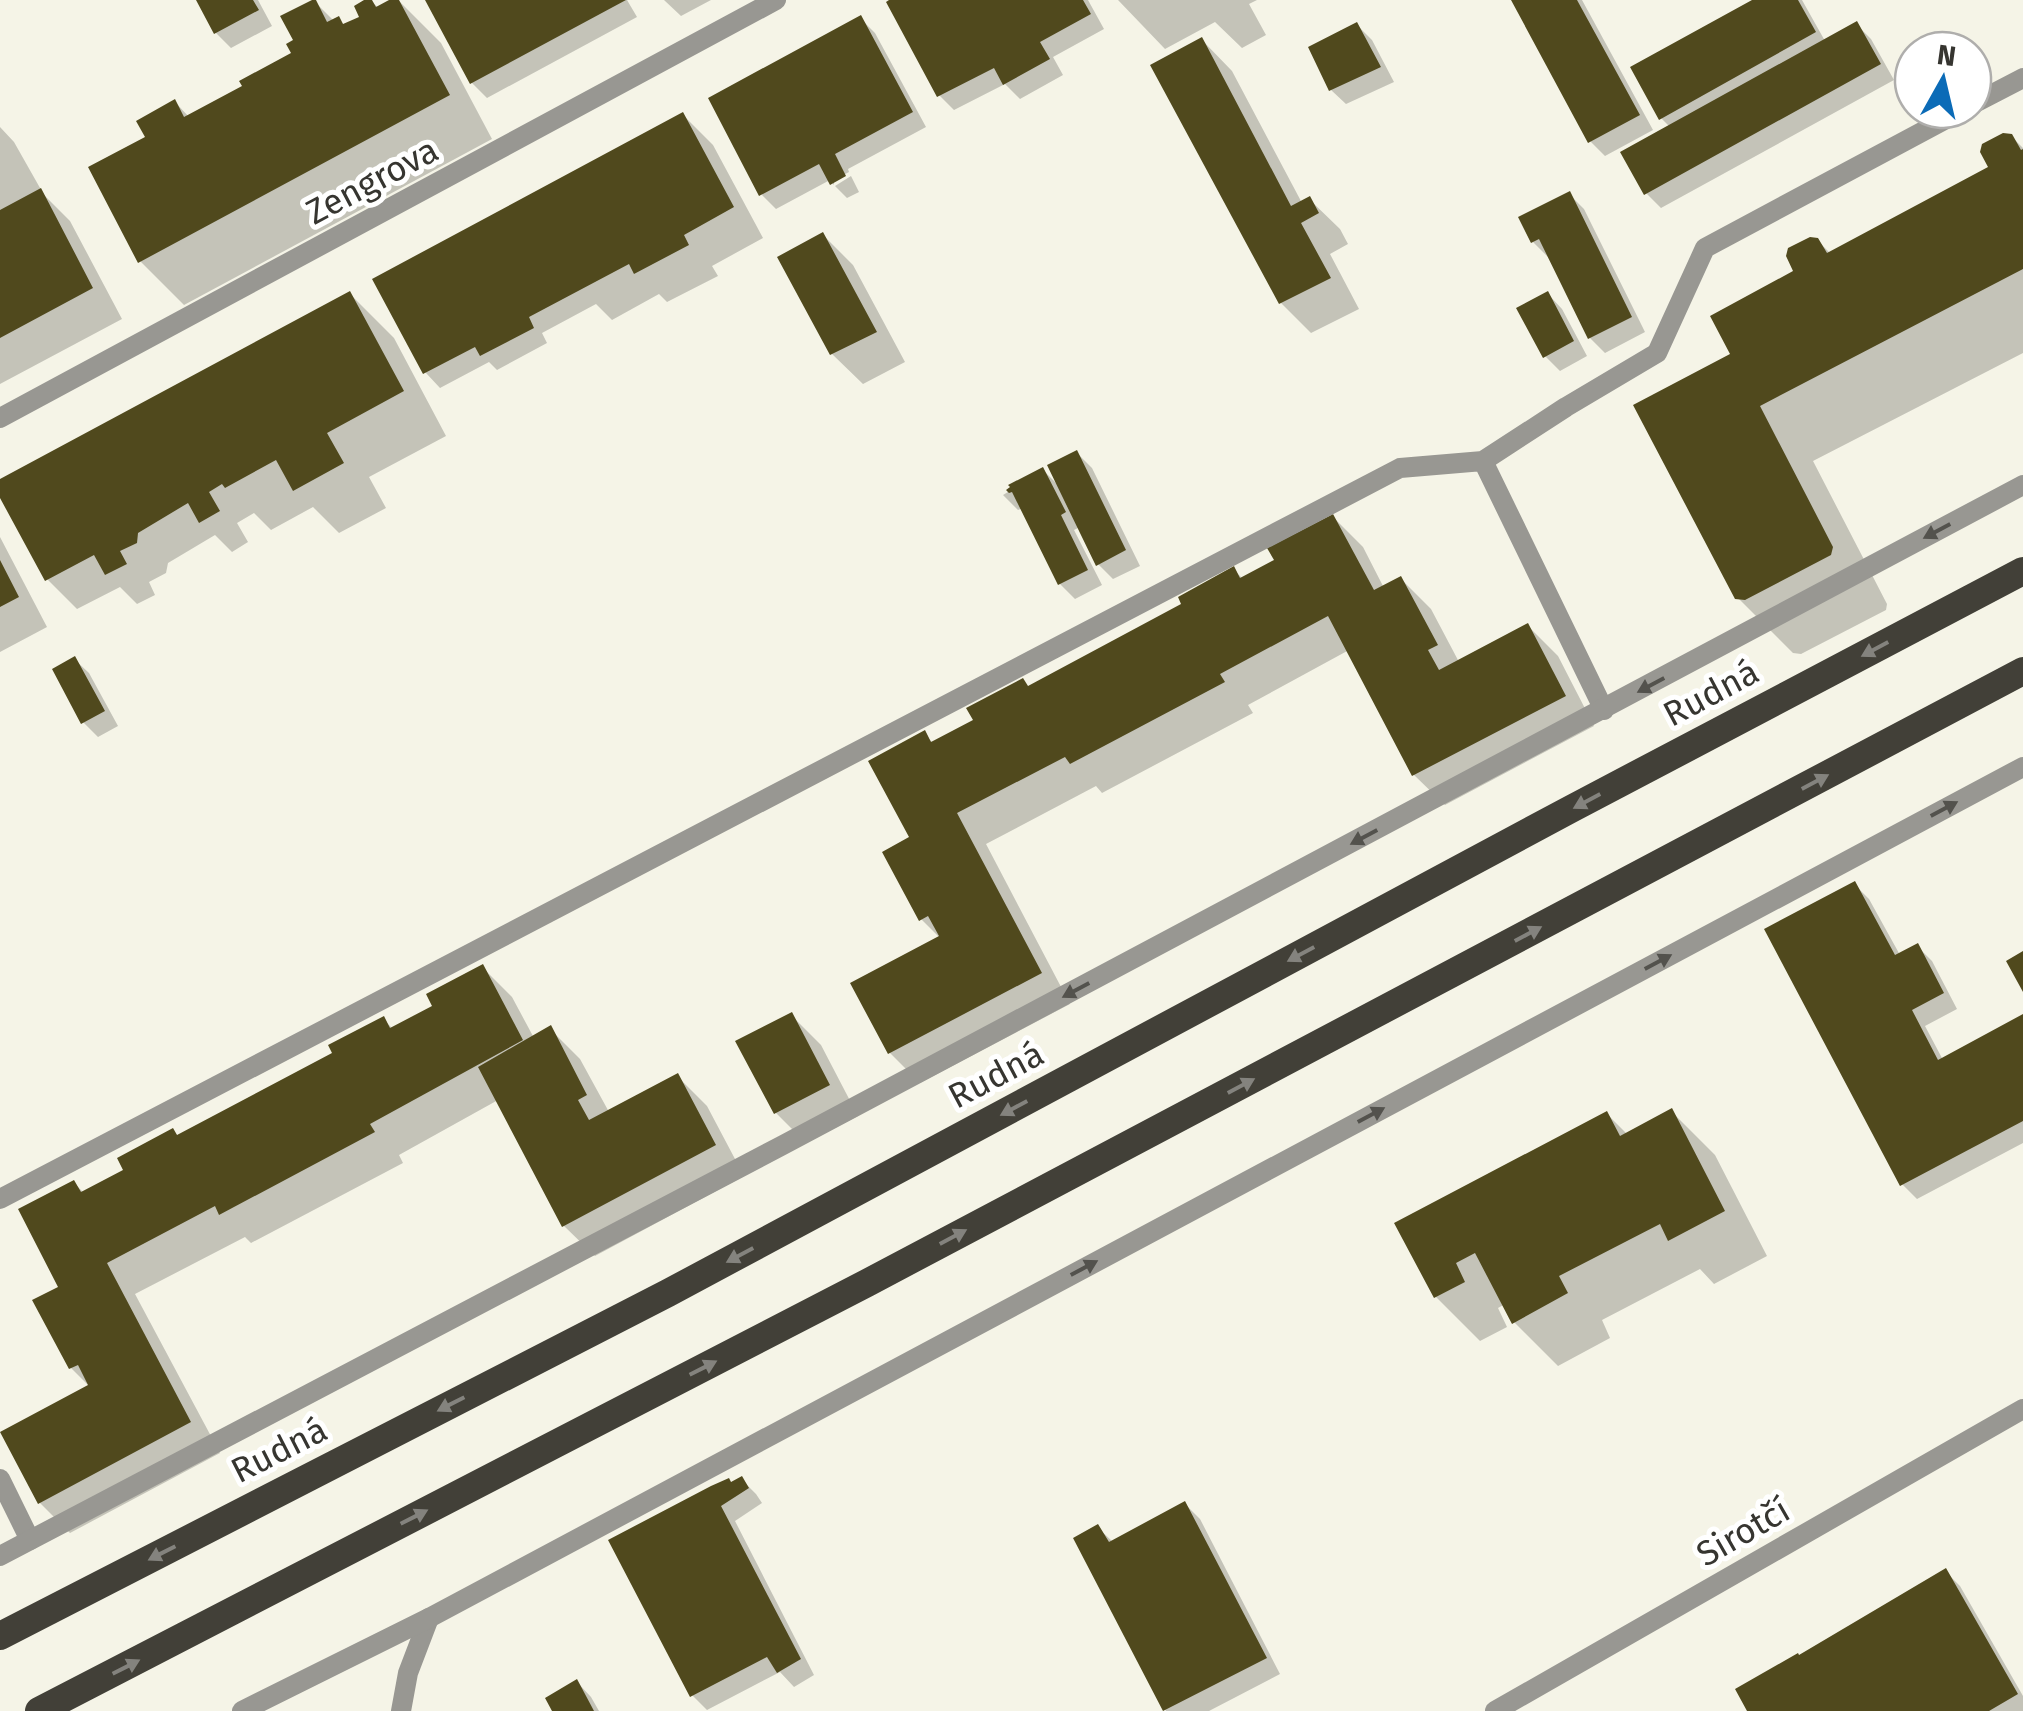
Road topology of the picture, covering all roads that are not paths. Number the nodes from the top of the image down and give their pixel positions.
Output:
1 (776, 0) edge
2 (2023, 78) edge
3 (1993, 94) edge
4 (1925, 130) edge
5 (0, 418) edge
6 (1483, 461) junction
7 (2023, 485) edge
8 (2023, 572) edge
9 (2023, 671) edge
10 (1604, 710) junction
11 (2023, 767) edge
12 (0, 1199) edge
13 (2023, 1409) edge
14 (0, 1479) edge
15 (30, 1540) junction
16 (0, 1556) edge
17 (429, 1618) junction
18 (0, 1636) edge
19 (39, 1711) edge
20 (242, 1711) edge
21 (401, 1711) edge
22 (1495, 1711) edge

1 - 5 street, Zengrova
2 - 3 street
4 - 6 street
6 - 10 street
6 - 12 street
7 -> 10 street
8 -> 18 highway, Rudná
19 -> 9 highway
10 -> 15 street
17 -> 11 street
13 - 22 street, Sirotčí
14 - 15 street
15 - 16 street
17 - 20 street
17 - 21 street

